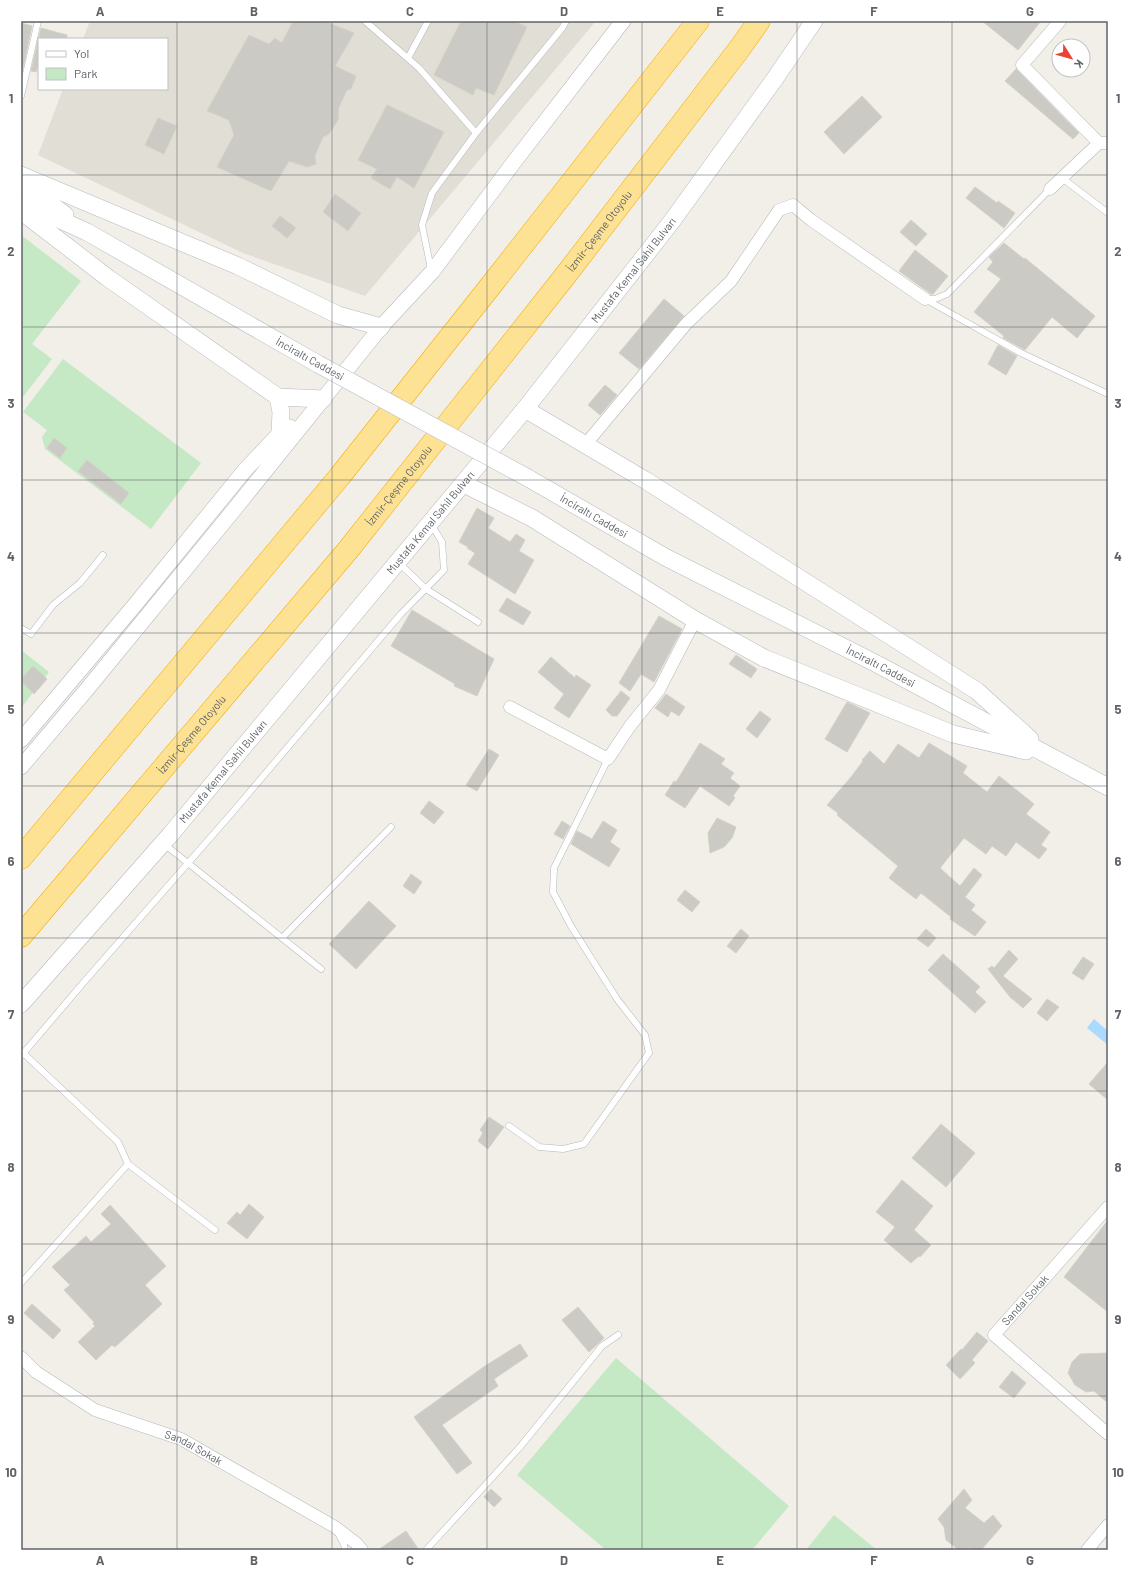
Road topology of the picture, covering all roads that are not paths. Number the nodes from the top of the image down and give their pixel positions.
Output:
1 (38, 21) edge
2 (365, 21) edge
3 (428, 21) edge
4 (566, 21) edge
5 (623, 21) edge
6 (698, 21) edge
7 (759, 21) edge
8 (814, 21) edge
9 (1060, 21) edge
10 (408, 58) junction
11 (21, 96) edge
12 (476, 133) junction
13 (1104, 143) edge
14 (21, 175) edge
15 (1062, 178) junction
16 (21, 182) edge
17 (1050, 189) joint
18 (21, 202) edge
19 (21, 211) edge
20 (1108, 213) edge
21 (87, 232) junction
22 (432, 272) junction
23 (925, 299) junction
24 (381, 327) junction
25 (1108, 394) edge
26 (278, 397) junction
27 (323, 399) junction
28 (525, 409) junction
29 (311, 414) junction
30 (280, 433) junction
31 (585, 445) junction
32 (464, 484) junction
33 (430, 523) junction
34 (102, 555) dead end
35 (398, 562) junction
36 (426, 589) junction
37 (696, 620) junction
38 (478, 622) dead end
39 (21, 628) edge
40 (510, 707) dead end
41 (21, 740) edge
42 (1049, 757) junction
43 (608, 759) junction
44 (21, 767) edge
45 (1108, 787) edge
46 (391, 827) dead end
47 (162, 843) junction
48 (21, 858) edge
49 (188, 863) junction
50 (21, 936) edge
51 (282, 938) junction
52 (321, 969) dead end
53 (21, 1004) edge
54 (22, 1053) edge
55 (509, 1126) dead end
56 (128, 1164) junction
57 (1108, 1207) edge
58 (215, 1230) dead end
59 (21, 1283) edge
60 (618, 1335) dead end
61 (21, 1357) edge
62 (1108, 1434) edge
63 (1108, 1525) edge
64 (335, 1527) junction
65 (345, 1550) edge
66 (362, 1550) edge
67 (426, 1550) edge
68 (1086, 1550) edge

1 - 11 lane
2 - 10 lane
3 - 10 lane
4 - 12 lane
5 - 22 street
6 - 48 highway
7 - 50 highway, İzmir-Çeşme Otoyolu
8 - 28 main road, Mustafa Kemal Sahil Bulvarı
9 - 13 street
10 - 12 lane
12 - 22 lane
13 - 15 street
14 - 24 main road
15 - 17 street
15 - 20 lane
16 - 21 main road
17 - 23 lane
18 - 21 main road
19 - 26 main road
21 - 42 main road, İnciraltı Caddesi, bridge
22 - 24 street
23 - 25 lane
23 - 31 street
24 - 27 street
26 - 27 main road
26 - 30 main road
27 - 29 street
28 - 31 main road
28 - 32 main road, Mustafa Kemal Sahil Bulvarı
29 - 30 street
29 - 44 street
30 - 41 street
31 - 42 main road
32 - 33 main road, Mustafa Kemal Sahil Bulvarı
32 - 37 main road
33 - 35 main road, Mustafa Kemal Sahil Bulvarı
33 - 36 lane
34 - 39 lane
35 - 36 lane
35 - 47 main road, Mustafa Kemal Sahil Bulvarı
36 - 38 lane
36 - 49 lane
37 - 42 main road
37 - 43 street
40 - 43 street
42 - 45 main road, İnciraltı Caddesi
43 - 55 lane
46 - 51 lane
47 - 49 lane
47 - 53 main road, Mustafa Kemal Sahil Bulvarı
49 - 51 lane
49 - 54 lane
51 - 52 lane
54 - 56 lane
56 - 58 lane
56 - 59 lane
57 - 62 street, Sandal Sokak
60 - 67 lane
61 - 64 street, Sandal Sokak
63 - 68 street
64 - 65 lane
64 - 66 street, Sandal Sokak

